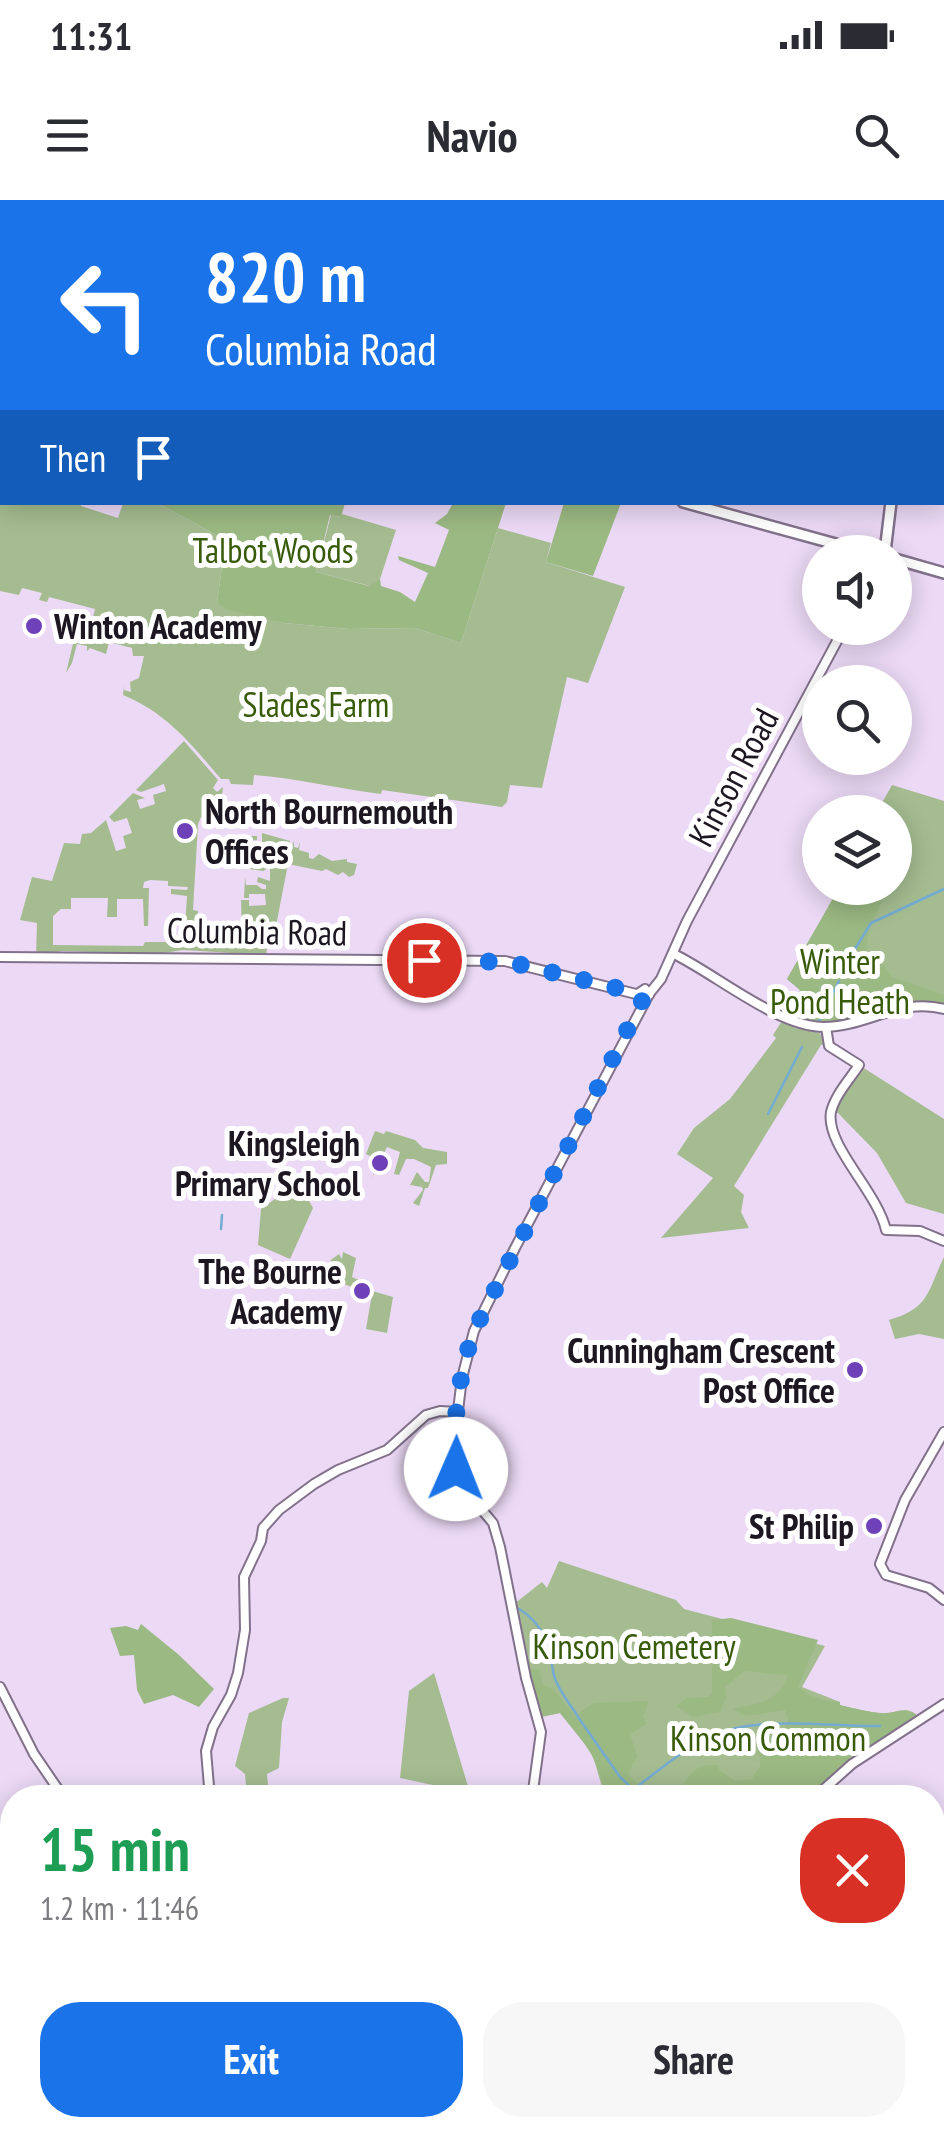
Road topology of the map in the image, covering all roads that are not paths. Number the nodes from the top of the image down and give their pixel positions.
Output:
1 (694, 505) edge
2 (891, 505) edge
3 (886, 534) edge
4 (809, 535) edge
5 (912, 564) edge
6 (944, 574) edge
7 (835, 645) edge
8 (674, 954) junction
9 (0, 957) edge
10 (643, 996) junction
11 (944, 1009) edge
12 (826, 1028) junction
13 (944, 1241) edge
14 (458, 1412) junction
15 (944, 1432) edge
16 (944, 1600) edge
17 (0, 1687) edge
18 (944, 1704) edge
19 (55, 1785) edge
20 (209, 1785) edge
21 (534, 1785) edge
22 (829, 1785) edge

1 - 4 main road
2 - 3 main road
5 - 6 main road
7 - 8 street, Kinson Road
8 - 10 street, Kinson Road
8 - 12 street
9 - 10 street, Columbia Road
10 - 14 street, Kinson Road
11 - 12 street
12 - 13 street
14 - 20 street
14 - 21 street, Kinson Road
15 - 16 street
17 - 19 street
18 - 22 street

